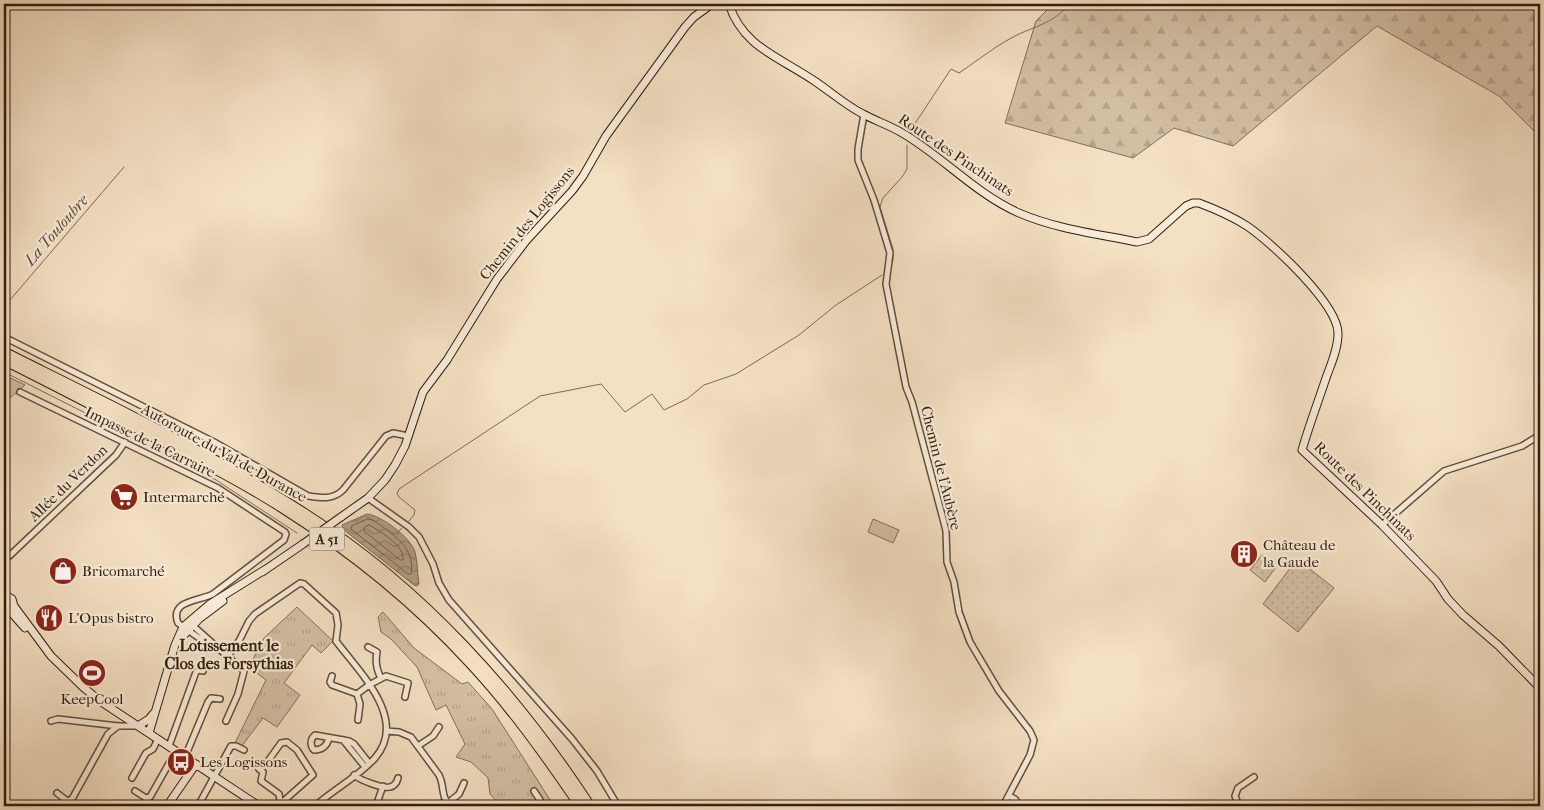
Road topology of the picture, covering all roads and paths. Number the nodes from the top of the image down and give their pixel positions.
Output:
1 (712, 4) edge
2 (728, 4) edge
3 (864, 114) junction
4 (4, 336) edge
5 (4, 352) edge
6 (4, 360) edge
7 (20, 392) dead end
8 (1540, 435) edge
9 (408, 436) junction
10 (126, 442) junction
11 (368, 498) junction
12 (1382, 525) junction
13 (4, 561) edge
14 (266, 570) junction
15 (5, 596) edge
16 (7, 610) edge
17 (188, 626) junction
18 (368, 647) dead end
19 (227, 657) junction
20 (203, 671) dead end
21 (332, 676) dead end
22 (381, 678) junction
23 (369, 685) junction
24 (1540, 688) edge
25 (358, 694) junction
26 (405, 697) dead end
27 (220, 699) dead end
28 (157, 708) junction
29 (358, 720) dead end
30 (51, 721) dead end
31 (226, 721) dead end
32 (118, 726) junction
33 (138, 726) junction
34 (438, 727) dead end
35 (387, 731) junction
36 (149, 733) junction
37 (329, 738) dead end
38 (158, 739) junction
39 (169, 746) junction
40 (418, 746) junction
41 (244, 750) dead end
42 (176, 752) junction
43 (185, 757) junction
44 (268, 761) dead end
45 (196, 764) junction
46 (367, 765) junction
47 (259, 769) dead end
48 (214, 776) junction
49 (354, 776) junction
50 (1254, 777) dead end
51 (132, 778) dead end
52 (398, 778) dead end
53 (464, 783) dead end
54 (383, 786) junction
55 (135, 791) dead end
56 (534, 791) dead end
57 (57, 794) dead end
58 (1009, 796) junction
59 (448, 803) edge
60 (168, 806) edge
61 (198, 806) edge
62 (259, 806) edge
63 (277, 806) edge
64 (316, 806) edge
65 (376, 806) edge
66 (438, 806) edge
67 (541, 806) edge
68 (580, 806) edge
69 (592, 806) edge
70 (618, 806) edge
71 (1003, 806) edge
72 (1019, 806) edge
73 (1239, 806) edge

1 - 9 street, Chemin des Logissons
2 - 3 street, Route des Pinchinats
3 - 12 street, Route des Pinchinats
3 - 58 street, Chemin de l'Aubère
4 - 9 street
5 - 69 highway, Autoroute du Val de Durance / A 51
6 - 68 highway, Autoroute du Val de Durance / A 51
7 - 10 street, Impasse de la Carraire
8 - 12 street
9 - 11 street, Chemin des Logissons
10 - 13 street, Allée du Verdon
10 - 17 street, Impasse de la Carraire
11 - 14 street, Chemin des Logissons, bridge
11 - 70 street
12 - 24 street, Route des Pinchinats
14 - 17 street
14 - 17 street
15 - 16 street
16 - 33 street
17 - 19 street
17 - 28 street
18 - 22 street
19 - 23 street
19 - 31 street
20 - 39 street
21 - 25 street
22 - 23 street
22 - 26 street
23 - 25 street
23 - 35 street
25 - 29 street
27 - 43 street
28 - 33 street
28 - 36 street
30 - 32 street
32 - 33 street
32 - 57 street
33 - 36 street
34 - 40 street
35 - 40 street
35 - 46 street
36 - 38 street
37 - 46 street
38 - 39 street
38 - 51 street
39 - 42 street
40 - 59 street
41 - 48 street
42 - 43 street
42 - 55 street
43 - 45 street
44 - 63 street
45 - 48 street
45 - 60 street
46 - 49 street
47 - 63 street
48 - 61 street
48 - 62 street
49 - 54 street
49 - 64 street
50 - 73 street
52 - 54 street
53 - 59 street
54 - 65 street
56 - 67 street
58 - 71 street, Chemin de l'Aubère
58 - 72 street
59 - 66 street

